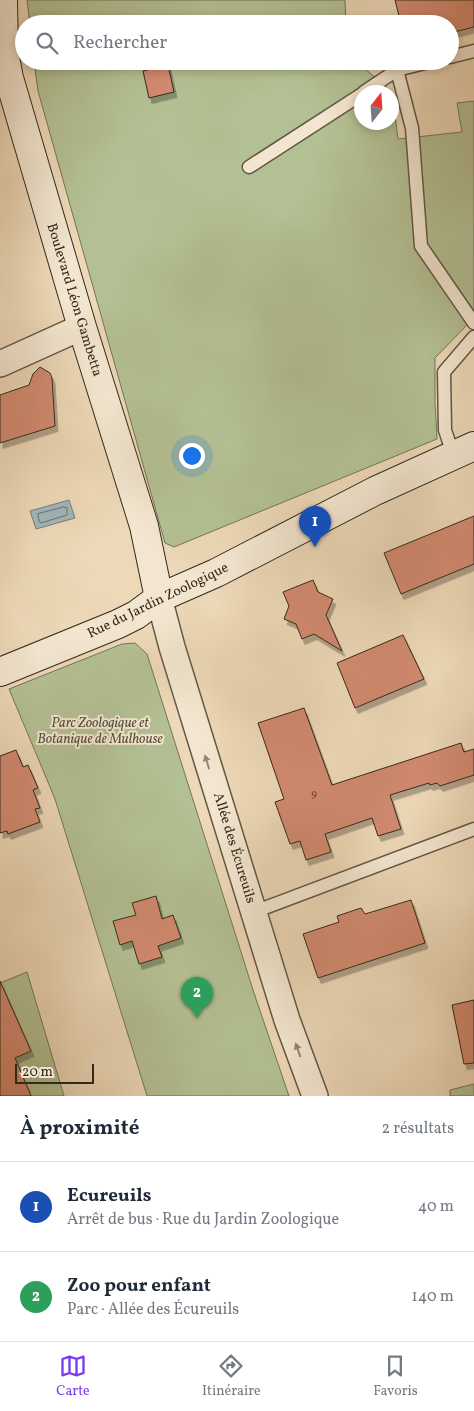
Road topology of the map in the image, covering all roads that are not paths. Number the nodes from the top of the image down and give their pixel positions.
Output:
1 (2, 15) edge
2 (474, 51) edge
3 (459, 55) edge
4 (397, 70) joint
5 (374, 85) edge
6 (354, 98) edge
7 (249, 167) dead end
8 (474, 323) edge
9 (82, 327) junction
10 (474, 337) edge
11 (0, 364) edge
12 (463, 450) edge
13 (159, 598) junction
14 (0, 672) edge
15 (474, 829) edge
16 (254, 912) junction
17 (315, 1096) edge

1 - 9 main road, Boulevard Léon Gambetta
2 - 3 lane
4 - 5 lane
4 - 8 lane
6 - 7 lane
9 - 11 street
9 - 13 main road, Boulevard Léon Gambetta
10 - 12 lane
12 - 13 main road, Rue du Jardin Zoologique
13 - 14 main road, Rue du Jardin Zoologique
16 -> 13 street, Allée des Écureuils
15 - 16 lane
17 -> 16 street, Allée des Écureuils

